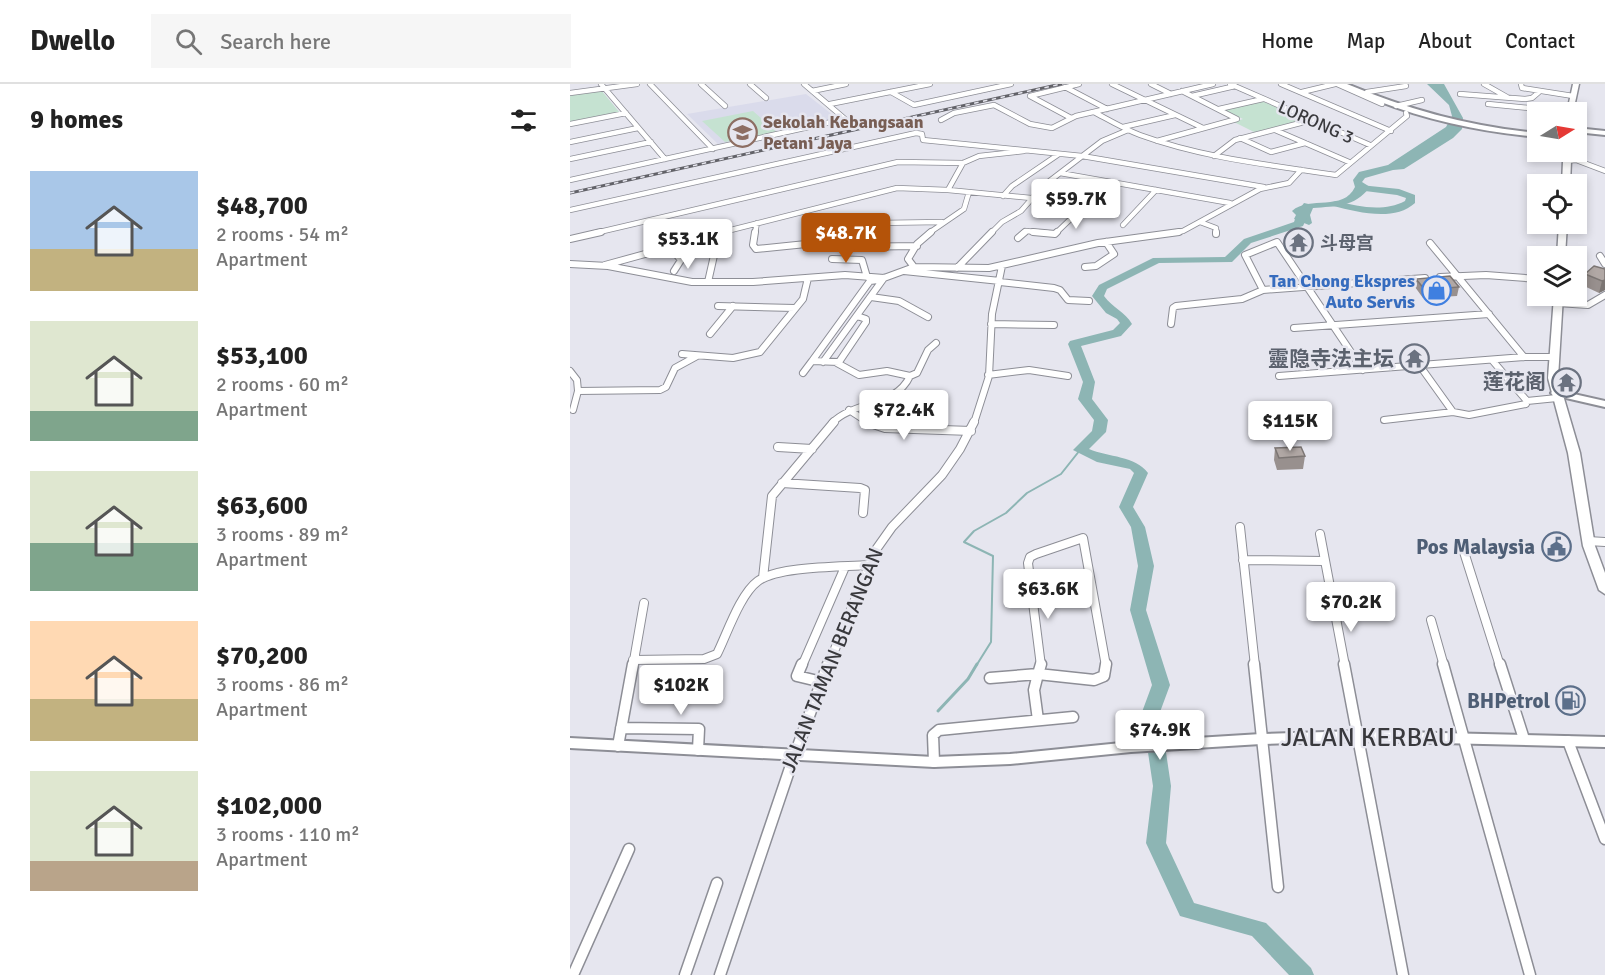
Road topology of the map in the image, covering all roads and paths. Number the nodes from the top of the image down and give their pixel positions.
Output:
1 (638, 84) edge
2 (650, 84) edge
3 (701, 84) edge
4 (750, 84) edge
5 (804, 84) edge
6 (846, 84) edge
7 (930, 84) edge
8 (1011, 84) edge
9 (1079, 84) edge
10 (1112, 84) edge
11 (1151, 84) edge
12 (1213, 84) edge
13 (1281, 84) edge
14 (1336, 84) edge
15 (1342, 84) edge
16 (1349, 84) edge
17 (1484, 84) edge
18 (1521, 84) edge
19 (1576, 84) edge
20 (1205, 85) edge
21 (1233, 85) edge
22 (603, 86) edge
23 (1406, 86) dead end
24 (1065, 87) junction
25 (812, 91) junction
26 (891, 92) junction
27 (1182, 92) junction
28 (570, 93) edge
29 (1301, 93) junction
30 (1539, 93) junction
31 (1171, 94) junction
32 (1368, 94) junction
33 (1460, 94) dead end
34 (1192, 96) junction
35 (1573, 96) junction
36 (1509, 98) junction
37 (766, 99) dead end
38 (1263, 99) junction
39 (1145, 100) junction
40 (1422, 100) dead end
41 (1572, 102) edge
42 (830, 104) junction
43 (1382, 104) junction
44 (1488, 104) dead end
45 (724, 105) dead end
46 (1393, 105) junction
47 (1527, 108) edge
48 (1107, 109) junction
49 (1219, 110) junction
50 (1094, 112) junction
51 (626, 113) junction
52 (1406, 114) junction
53 (1175, 115) junction
54 (1071, 118) junction
55 (941, 120) dead end
56 (1312, 120) junction
57 (1434, 120) junction
58 (570, 124) edge
59 (638, 128) junction
60 (1125, 128) junction
61 (1203, 128) junction
62 (1275, 130) junction
63 (1391, 131) junction
64 (1587, 131) edge
65 (1604, 132) edge
66 (1527, 135) edge
67 (1240, 138) junction
68 (1156, 141) junction
69 (570, 142) edge
70 (651, 142) junction
71 (1305, 143) junction
72 (1370, 146) junction
73 (713, 148) junction
74 (1024, 151) junction
75 (1059, 153) junction
76 (1082, 156) junction
77 (1214, 156) junction
78 (570, 159) edge
79 (665, 159) junction
80 (1587, 161) edge
81 (1349, 162) junction
82 (1581, 162) edge
83 (963, 163) junction
84 (1301, 170) junction
85 (1605, 171) edge
86 (1060, 173) junction
87 (570, 180) edge
88 (1109, 182) junction
89 (1265, 187) junction
90 (948, 190) junction
91 (1156, 190) junction
92 (969, 192) junction
93 (1003, 196) junction
94 (1031, 198) junction
95 (1230, 203) junction
96 (570, 210) edge
97 (857, 219) dead end
98 (942, 222) junction
99 (1200, 222) junction
100 (757, 223) junction
101 (1123, 225) dead end
102 (1216, 234) dead end
103 (1018, 238) dead end
104 (570, 239) edge
105 (1107, 242) junction
106 (1430, 243) dead end
107 (806, 244) dead end
108 (669, 246) junction
109 (917, 246) junction
110 (844, 247) dead end
111 (715, 250) dead end
112 (1600, 256) dead end
113 (832, 259) dead end
114 (570, 264) edge
115 (1605, 264) edge
116 (601, 266) junction
117 (1002, 266) junction
118 (914, 267) junction
119 (1086, 267) dead end
120 (957, 268) junction
121 (674, 271) dead end
122 (901, 271) junction
123 (1458, 276) junction
124 (867, 277) junction
125 (808, 278) junction
126 (1527, 278) edge
127 (883, 279) junction
128 (708, 282) junction
129 (1000, 282) junction
130 (1307, 286) junction
131 (1263, 290) junction
132 (1605, 295) edge
133 (871, 297) junction
134 (1089, 301) dead end
135 (1587, 305) edge
136 (718, 306) dead end
137 (733, 306) junction
138 (1558, 306) edge
139 (795, 308) junction
140 (1489, 314) junction
141 (857, 316) junction
142 (928, 317) dead end
143 (991, 324) junction
144 (1171, 324) dead end
145 (1054, 325) dead end
146 (1333, 325) junction
147 (1294, 328) dead end
148 (710, 334) dead end
149 (936, 343) dead end
150 (682, 354) dead end
151 (697, 356) junction
152 (1524, 357) junction
153 (1554, 357) junction
154 (1492, 360) junction
155 (812, 361) junction
156 (824, 362) junction
157 (837, 363) junction
158 (1420, 366) junction
159 (1364, 370) junction
160 (570, 371) edge
161 (803, 373) dead end
162 (988, 375) junction
163 (910, 376) junction
164 (1068, 376) dead end
165 (1280, 376) dead end
166 (578, 391) junction
167 (1556, 395) junction
168 (1527, 401) junction
169 (1605, 404) edge
170 (573, 410) dead end
171 (849, 410) junction
172 (1453, 412) junction
173 (1384, 420) dead end
174 (971, 431) junction
175 (778, 447) dead end
176 (812, 449) junction
177 (782, 483) junction
178 (863, 513) dead end
179 (1240, 527) dead end
180 (1320, 534) dead end
181 (1588, 541) junction
182 (1605, 542) edge
183 (1464, 552) dead end
184 (1243, 560) junction
185 (1324, 561) junction
186 (868, 565) junction
187 (844, 567) junction
188 (763, 578) junction
189 (1605, 590) edge
190 (644, 603) dead end
191 (1431, 620) dead end
192 (633, 660) junction
193 (1039, 674) junction
194 (990, 678) dead end
195 (822, 682) junction
196 (1073, 717) dead end
197 (1038, 720) junction
198 (621, 728) junction
199 (1356, 736) junction
200 (1465, 738) junction
201 (1261, 739) junction
202 (1524, 739) junction
203 (1568, 741) junction
204 (1605, 742) edge
205 (570, 743) edge
206 (618, 746) junction
207 (698, 750) junction
208 (793, 754) junction
209 (934, 762) junction
210 (1605, 838) edge
211 (629, 849) dead end
212 (717, 883) dead end
213 (1278, 887) dead end
214 (573, 975) edge
215 (685, 975) edge
216 (720, 975) edge
217 (1403, 975) edge
218 (1530, 975) edge

1 - 22 street
2 - 73 street
3 - 45 street
4 - 37 street
5 - 25 street
6 - 25 street
7 - 26 street
8 - 26 street
9 - 24 street
10 - 39 street
11 - 31 street
12 - 20 street
13 - 29 street
14 - 29 street
14 - 43 street
15 - 32 street
16 - 32 street
17 - 36 street
18 - 30 street
19 - 35 main road
20 - 27 street
21 - 34 street
21 - 38 street, LORONG 3
22 - 28 street
22 - 51 street
23 - 32 street
24 - 48 street
24 - 54 street
25 - 42 street
26 - 42 street
27 - 31 street
27 - 34 street
29 - 63 street
30 - 35 street
30 - 36 street
31 - 39 street
32 - 43 street
32 - 46 street
33 - 36 street
34 - 49 street
35 - 41 main road
38 - 49 street
38 - 56 street, LORONG 3
39 - 48 street
39 - 53 street
40 - 46 street
42 - 73 street
43 - 52 street
44 - 47 street
46 - 57 street
48 - 50 street
49 - 61 street
50 - 54 street
50 - 60 street
51 - 58 street
51 - 59 street
52 - 57 street
52 - 63 street
53 - 60 street
53 - 61 street
54 - 55 street
56 - 62 street
56 - 72 street, LORONG 3
57 - 66 street
59 - 69 street
59 - 70 street
60 - 68 street
60 - 76 street
61 - 68 street
62 - 67 street
62 - 71 street
63 - 72 street
64 - 65 street
67 - 71 street
67 - 77 street
68 - 77 street
70 - 78 street
70 - 79 street
71 - 81 street
72 - 81 street
73 - 79 street
74 - 75 street
74 - 83 street
74 - 96 street
75 - 76 street
75 - 93 street
76 - 86 street
76 - 89 street
77 - 84 street
79 - 87 street
80 - 85 street
81 - 84 street
82 - 85 street
83 - 90 street
83 - 104 street
84 - 89 street
86 - 88 street
86 - 94 street
88 - 91 street
88 - 103 street
89 - 95 street
90 - 92 street
90 - 100 street
91 - 95 street
91 - 101 street
92 - 93 street
92 - 98 street
93 - 94 street
94 - 120 street
95 - 99 street
97 - 98 street
98 - 109 street
99 - 102 street
99 - 105 street
100 - 107 street
100 - 108 street
105 - 117 street
105 - 119 street
106 - 123 street
108 - 116 street
108 - 121 street
109 - 110 street
109 - 118 street
111 - 128 street
112 - 115 street
113 - 124 street
114 - 116 street
116 - 128 street
117 - 120 street
117 - 129 street, JALAN TAMAN BERANGAN
118 - 120 street
118 - 122 street
122 - 127 street
122 - 129 street
123 - 126 street
123 - 130 street
123 - 140 street
124 - 125 street
124 - 127 street
125 - 128 street
125 - 139 street
127 - 133 street
127 - 155 street
129 - 134 street
129 - 143 street, JALAN TAMAN BERANGAN
130 - 131 street
130 - 131 street
130 - 146 street
131 - 144 street
132 - 135 street
133 - 141 street
133 - 142 street
136 - 137 street
137 - 139 street
137 - 148 street
138 - 153 main road
139 - 151 street
140 - 146 street
140 - 152 street
141 - 156 street
141 - 157 street
143 - 145 street
143 - 162 street, JALAN TAMAN BERANGAN
146 - 147 street
146 - 159 street
149 - 163 street
150 - 151 street
151 - 166 street
152 - 153 street
152 - 154 street
153 - 167 main road
154 - 158 street
154 - 168 street
155 - 156 street
155 - 161 street
156 - 157 street
157 - 163 street
158 - 159 street
158 - 172 street
159 - 165 street
160 - 166 street
162 - 164 street
162 - 174 street, JALAN TAMAN BERANGAN
163 - 171 street
166 - 170 street
167 - 168 street
167 - 169 street
167 - 181 main road
168 - 172 street
171 - 174 street
171 - 176 street
172 - 173 street
174 - 186 street, JALAN TAMAN BERANGAN
175 - 176 street
176 - 177 street
177 - 178 street
177 - 188 street
179 - 184 street
180 - 185 street
181 - 182 street
181 - 189 main road
183 - 202 street
184 - 185 street
184 - 201 street
185 - 199 street
186 - 187 street
186 - 195 street, JALAN TAMAN BERANGAN
187 - 188 street
187 - 195 street
188 - 192 street
190 - 192 street
191 - 200 street
192 - 198 street
193 - 193 street
193 - 194 street
193 - 197 street
195 - 208 street, JALAN TAMAN BERANGAN
196 - 197 street
197 - 209 street
198 - 206 street
198 - 207 street
199 - 200 street, JALAN KERBAU
199 - 201 street, JALAN KERBAU
199 - 217 street
200 - 202 street, JALAN KERBAU
200 - 218 street
201 - 209 street, JALAN KERBAU
201 - 213 street
202 - 203 street, JALAN KERBAU
203 - 204 street, JALAN KERBAU
203 - 210 street
205 - 206 street, JALAN KERBAU
206 - 207 street, JALAN KERBAU
207 - 208 street, JALAN KERBAU
208 - 209 street, JALAN KERBAU
208 - 216 street, JALAN TAMAN BERANGAN
211 - 214 street
212 - 215 street

